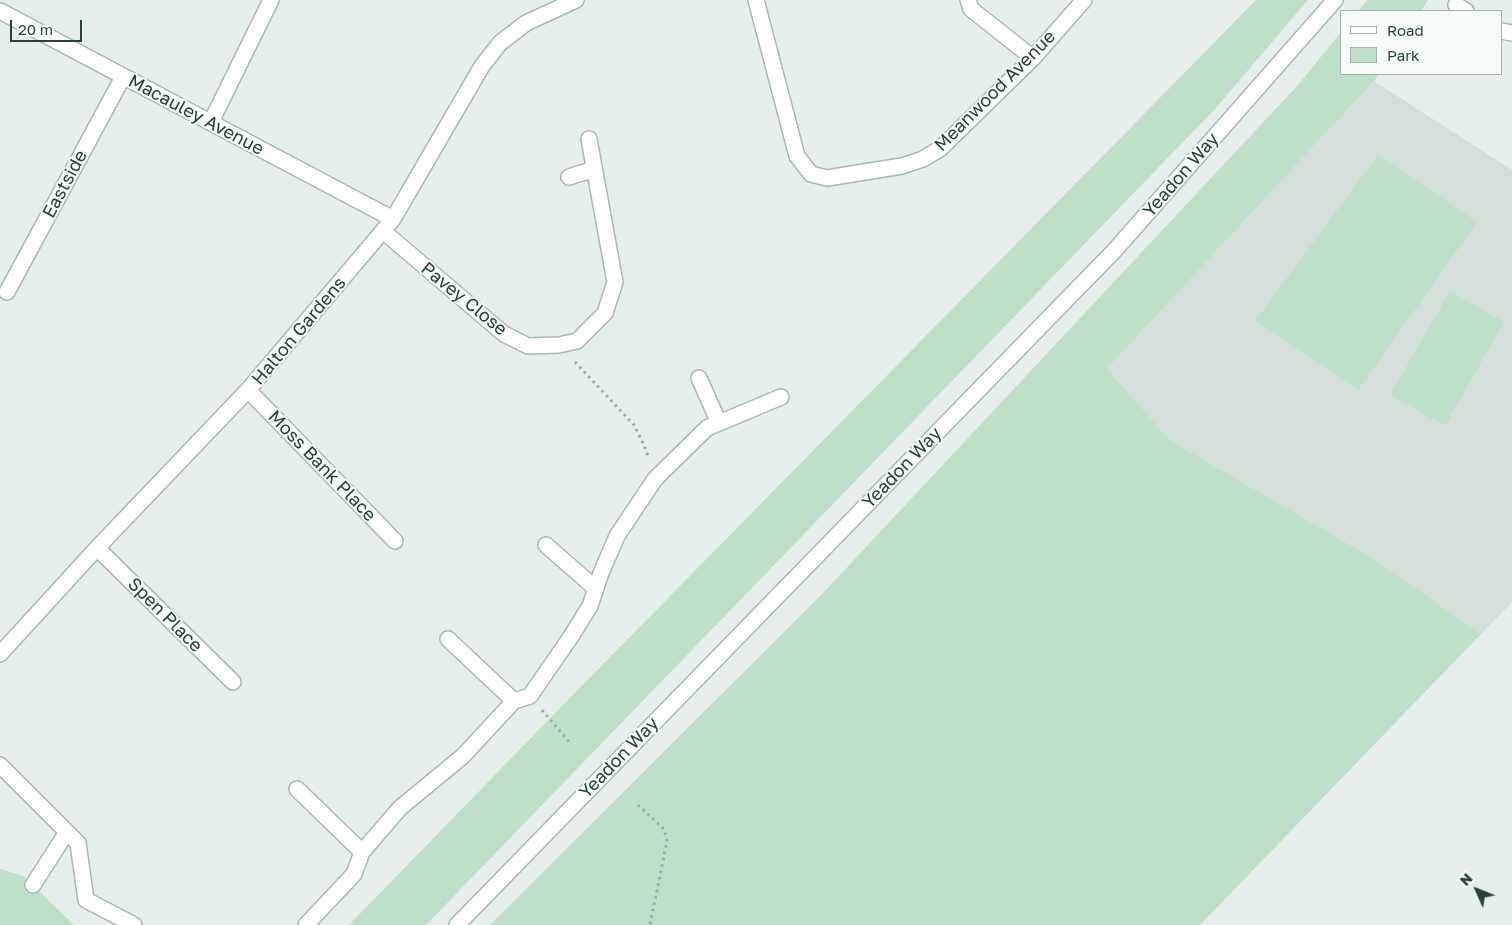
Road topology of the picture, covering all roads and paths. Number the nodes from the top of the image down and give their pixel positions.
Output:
1 (271, 0) edge
2 (576, 0) edge
3 (756, 0) edge
4 (968, 0) edge
5 (1084, 0) edge
6 (1335, 0) edge
7 (0, 11) edge
8 (1033, 58) junction
9 (123, 77) junction
10 (211, 122) junction
11 (589, 139) dead end
12 (594, 169) junction
13 (569, 177) dead end
14 (393, 219) junction
15 (383, 231) junction
16 (6, 292) dead end
17 (559, 345) junction
18 (699, 378) dead end
19 (248, 390) junction
20 (781, 397) dead end
21 (719, 423) junction
22 (655, 479) junction
23 (395, 541) dead end
24 (546, 545) dead end
25 (98, 548) junction
26 (596, 588) junction
27 (448, 640) dead end
28 (0, 654) edge
29 (233, 682) dead end
30 (530, 696) junction
31 (514, 702) junction
32 (570, 743) dead end
33 (0, 765) edge
34 (297, 789) dead end
35 (638, 805) dead end
36 (67, 832) junction
37 (362, 852) junction
38 (33, 885) dead end
39 (134, 925) edge
40 (306, 925) edge
41 (457, 925) edge
42 (650, 925) edge

1 - 10 street
2 - 14 street, Halton Gardens
3 - 8 street, Meanwood Avenue
4 - 8 street
5 - 8 street, Meanwood Avenue
6 - 41 street, Yeadon Way
7 - 9 street, Macauley Avenue
9 - 10 street, Macauley Avenue
9 - 16 street, Eastside
10 - 14 street, Macauley Avenue
11 - 12 street, Pavey Close
12 - 13 street
12 - 17 street, Pavey Close
14 - 15 street, Halton Gardens
15 - 17 street, Pavey Close
15 - 19 street, Halton Gardens
17 - 22 path
18 - 21 street
19 - 23 street, Moss Bank Place
19 - 25 street, Halton Gardens
20 - 21 street
21 - 22 street
22 - 26 street
24 - 26 street
25 - 28 street, Halton Gardens
25 - 29 street, Spen Place
26 - 30 street
27 - 31 street
30 - 31 street
30 - 32 path
31 - 37 street
33 - 36 street
34 - 37 street
35 - 42 path
36 - 38 street
36 - 39 street
37 - 40 street

